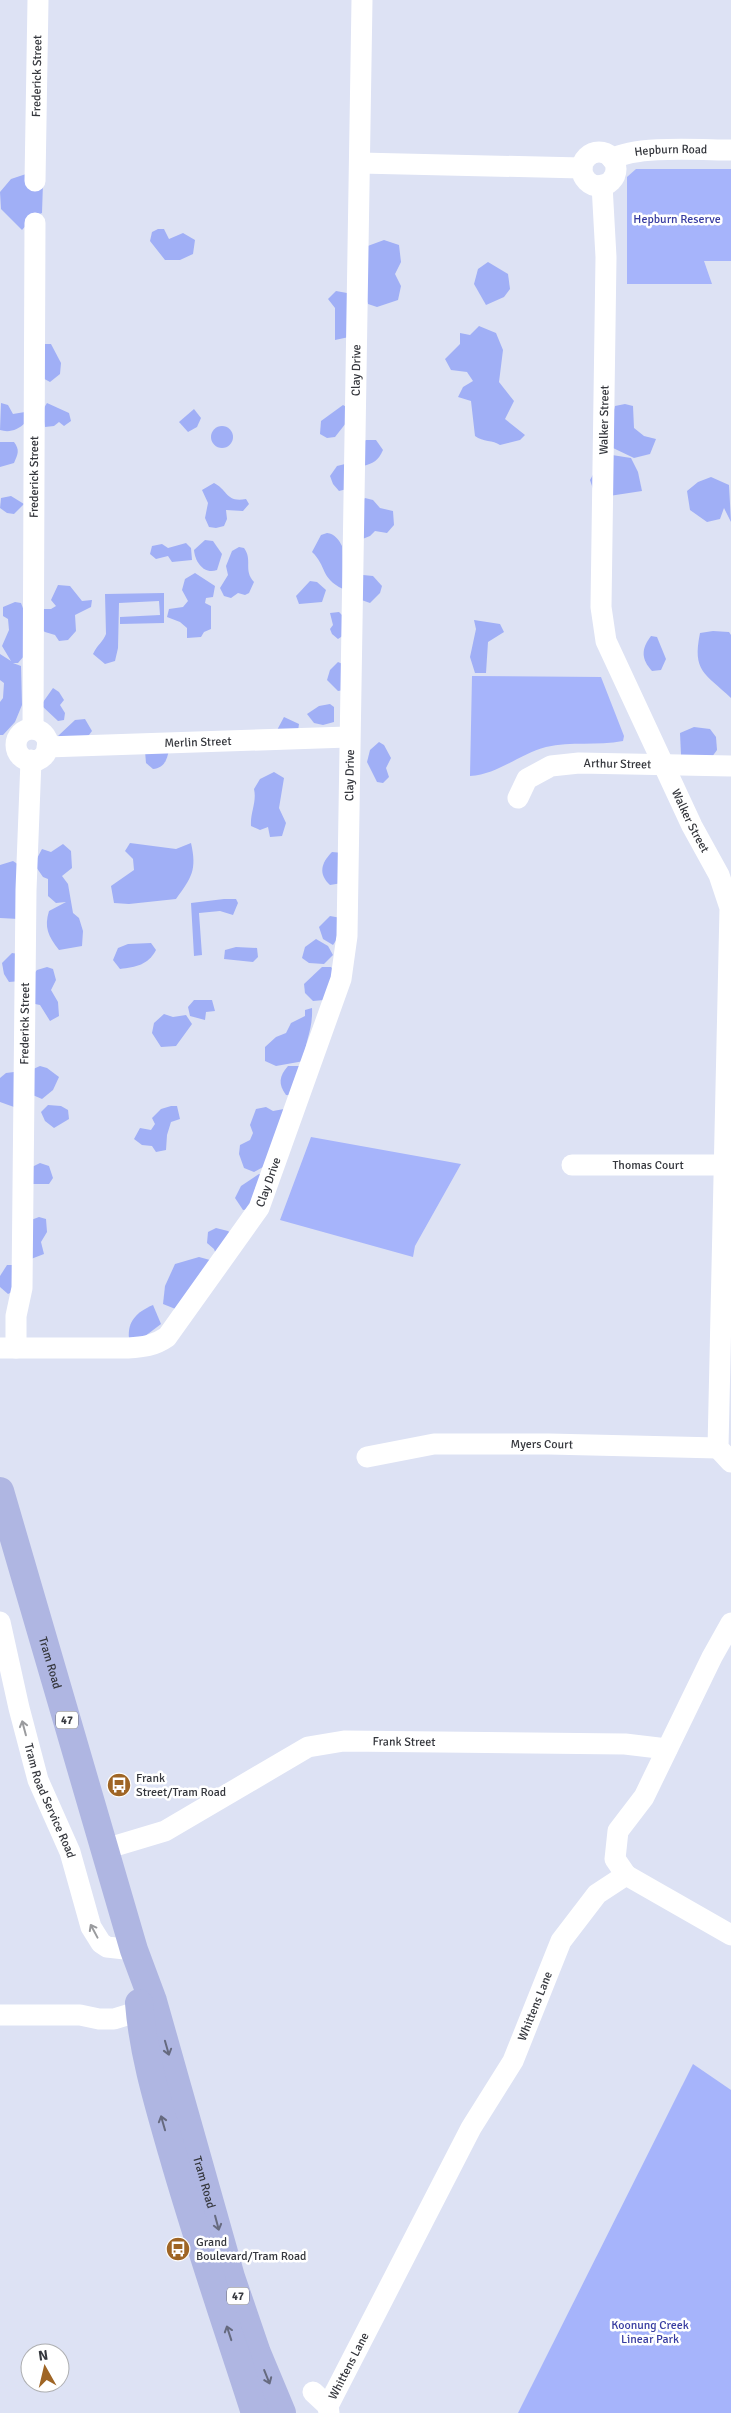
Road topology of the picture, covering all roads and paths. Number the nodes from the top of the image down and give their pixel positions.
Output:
1 (38, 0) edge
2 (362, 0) edge
3 (731, 150) edge
4 (612, 159) junction
5 (360, 163) junction
6 (582, 168) junction
7 (35, 181) dead end
8 (602, 185) junction
9 (35, 223) dead end
10 (348, 737) junction
11 (24, 750) edge
12 (663, 764) junction
13 (731, 766) edge
14 (518, 798) dead end
15 (572, 1165) dead end
16 (724, 1165) junction
17 (14, 1348) edge
18 (724, 1455) edge
19 (367, 1457) dead end
20 (0, 1491) edge
21 (0, 1622) edge
22 (731, 1623) edge
23 (667, 1749) junction
24 (107, 1856) junction
25 (626, 1876) junction
26 (731, 1935) edge
27 (134, 1950) junction
28 (144, 2003) junction
29 (0, 2015) edge
30 (204, 2176) junction
31 (179, 2181) junction
32 (323, 2404) edge
33 (255, 2413) edge
34 (282, 2413) edge

1 - 7 street, Frederick Street
2 - 5 street, Clay Drive
3 - 4 street, Hepburn Road
4 - 6 street
4 - 8 street
5 - 6 street
5 - 10 street, Clay Drive
6 - 8 street
8 - 12 street, Walker Street
9 - 11 street, Frederick Street
10 - 11 street, Merlin Street
10 - 17 street, Clay Drive
11 - 17 street, Frederick Street
12 - 13 street, Arthur Street
12 - 14 street, Arthur Street
12 - 16 street, Walker Street
15 - 16 street, Thomas Court
16 - 18 street, Walker Street
18 - 19 street, Myers Court
20 - 24 main road, Tram Road / 47
27 -> 21 street, Tram Road Service Road
22 - 23 street
23 - 24 street, Frank Street
23 - 25 street
24 - 27 main road, Tram Road / 47
25 - 26 street
25 - 32 street, Whittens Lane
27 - 28 main road, Tram Road / 47
28 - 29 street
28 -> 30 main road, Tram Road / 47
31 -> 28 main road, Tram Road / 47
30 - 31 main road
30 -> 34 main road, Tram Road / 47
33 -> 31 main road, Tram Road / 47

